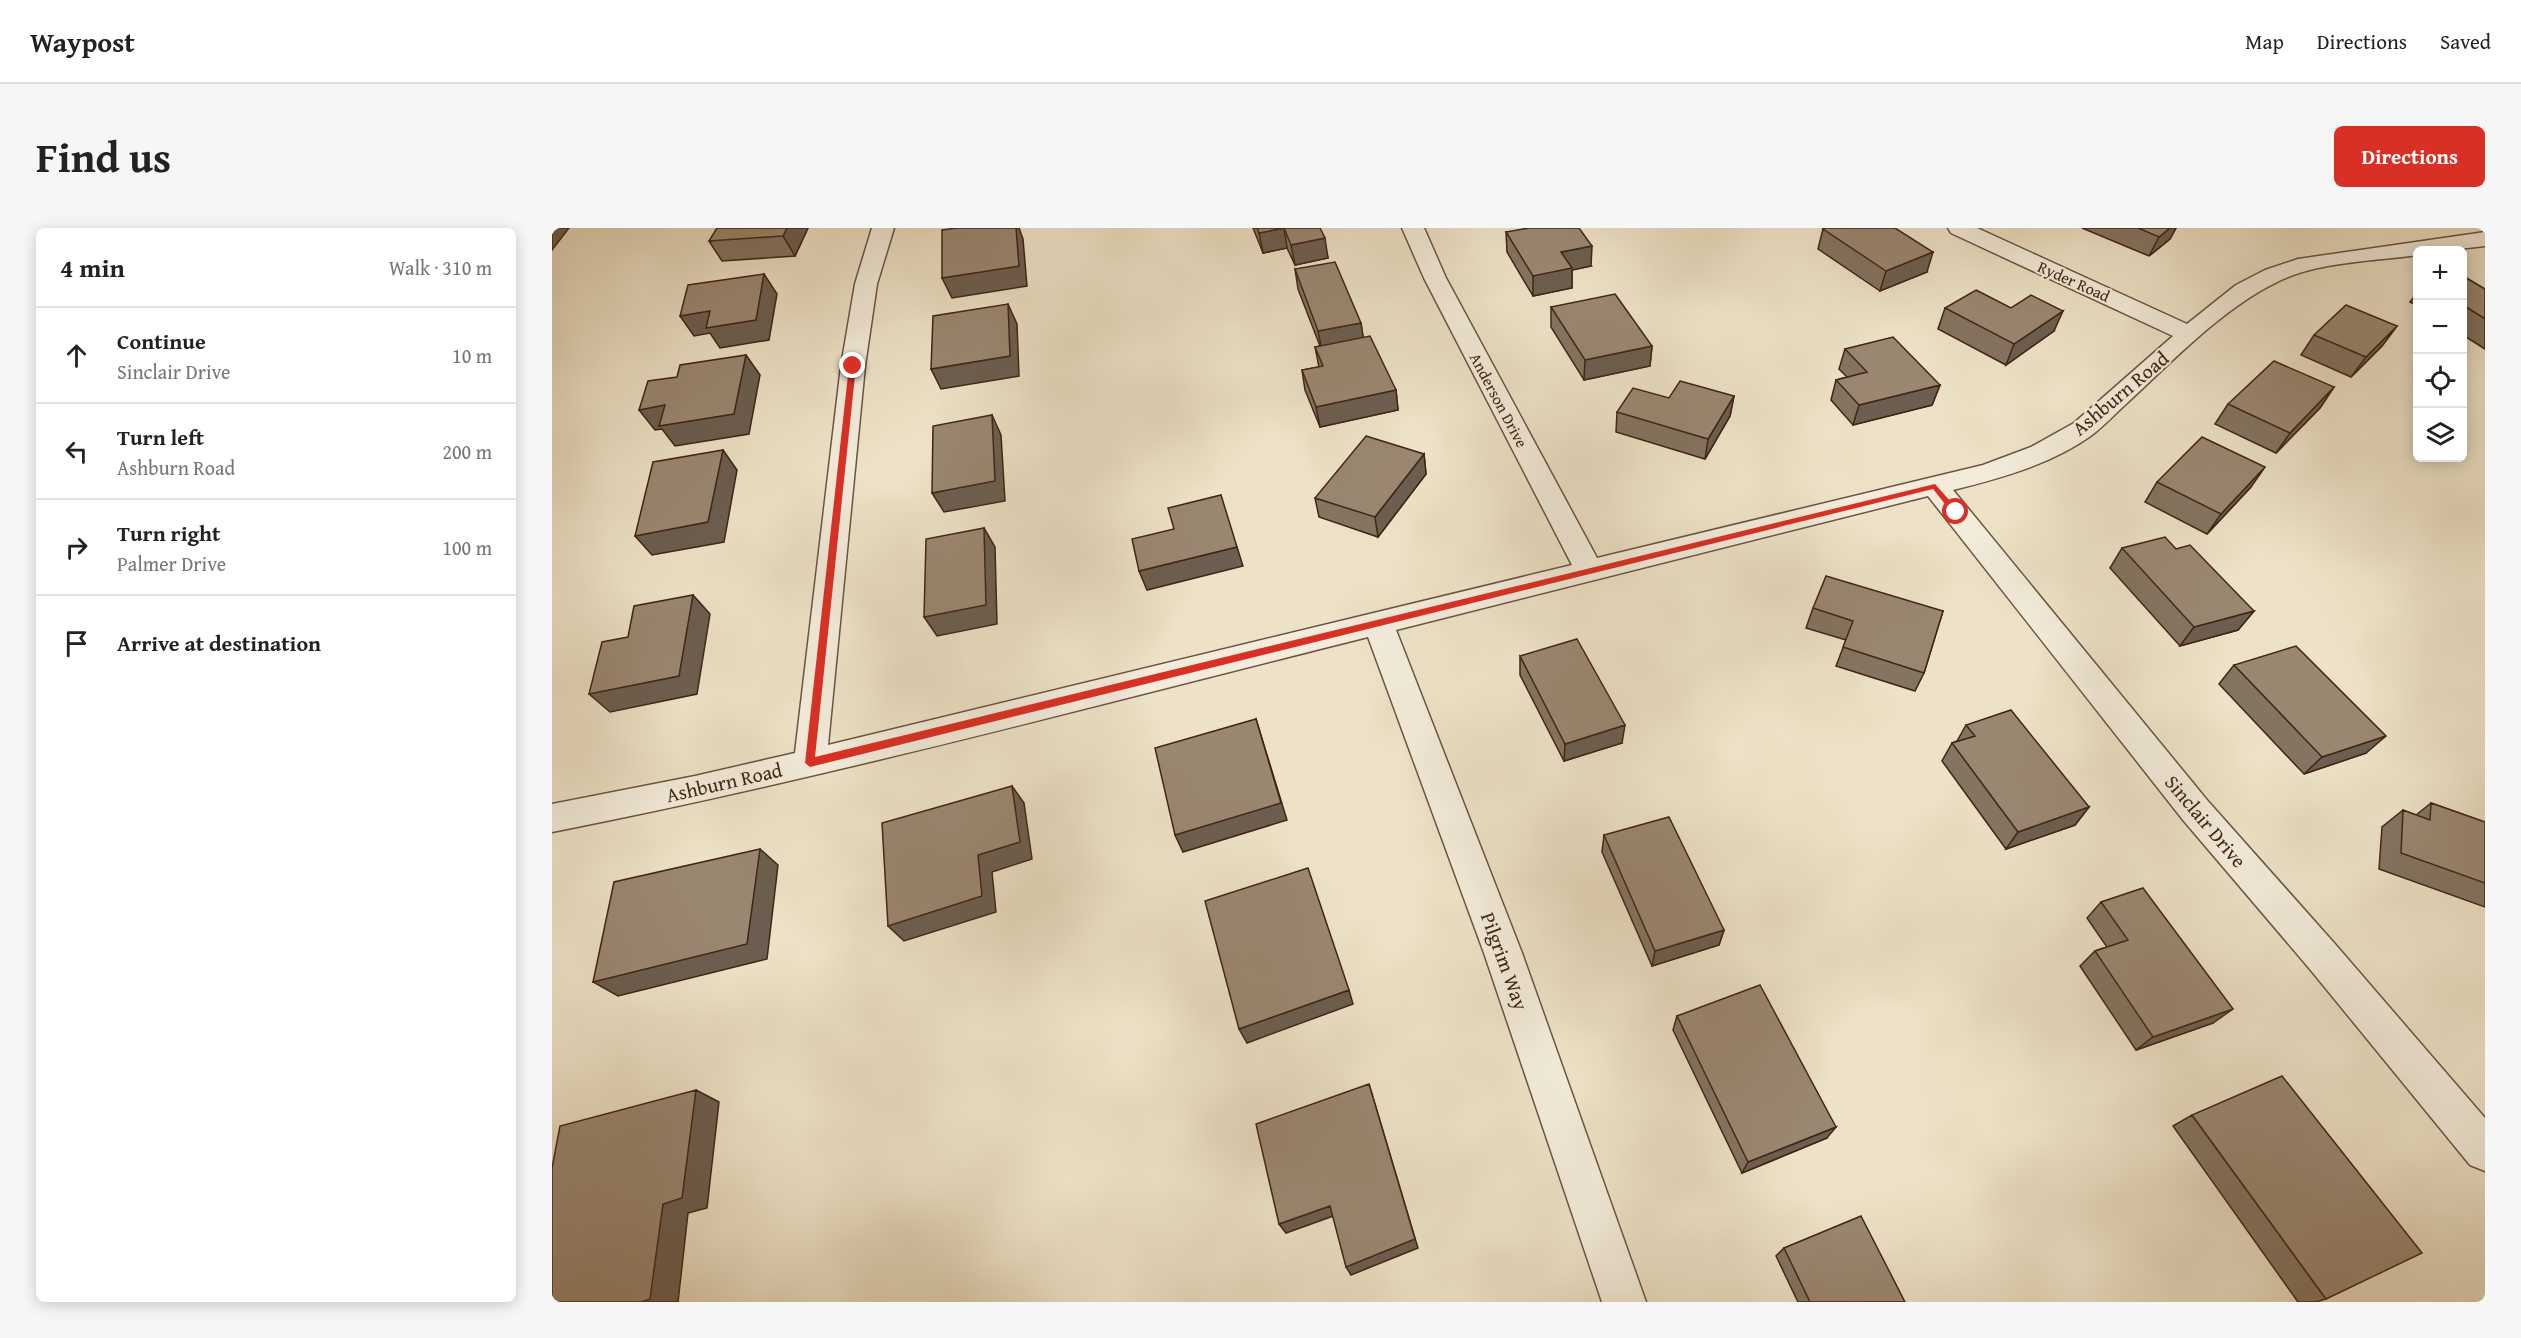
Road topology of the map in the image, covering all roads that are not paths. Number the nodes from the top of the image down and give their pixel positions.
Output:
1 (884, 228) edge
2 (1413, 228) edge
3 (1959, 228) edge
4 (2485, 238) edge
5 (2189, 334) junction
6 (1935, 486) junction
7 (1589, 570) junction
8 (1378, 622) junction
9 (810, 763) junction
10 (552, 818) edge
11 (2485, 1150) edge
12 (1624, 1302) edge

1 - 9 street
2 - 7 street, Anderson Drive
3 - 5 street, Ryder Road
4 - 5 street, Ashburn Road
5 - 6 street, Ashburn Road
6 - 7 street, Ashburn Road
6 - 11 street, Sinclair Drive
7 - 8 street, Ashburn Road
8 - 9 street, Ashburn Road
8 - 12 street, Pilgrim Way
9 - 10 street, Ashburn Road

